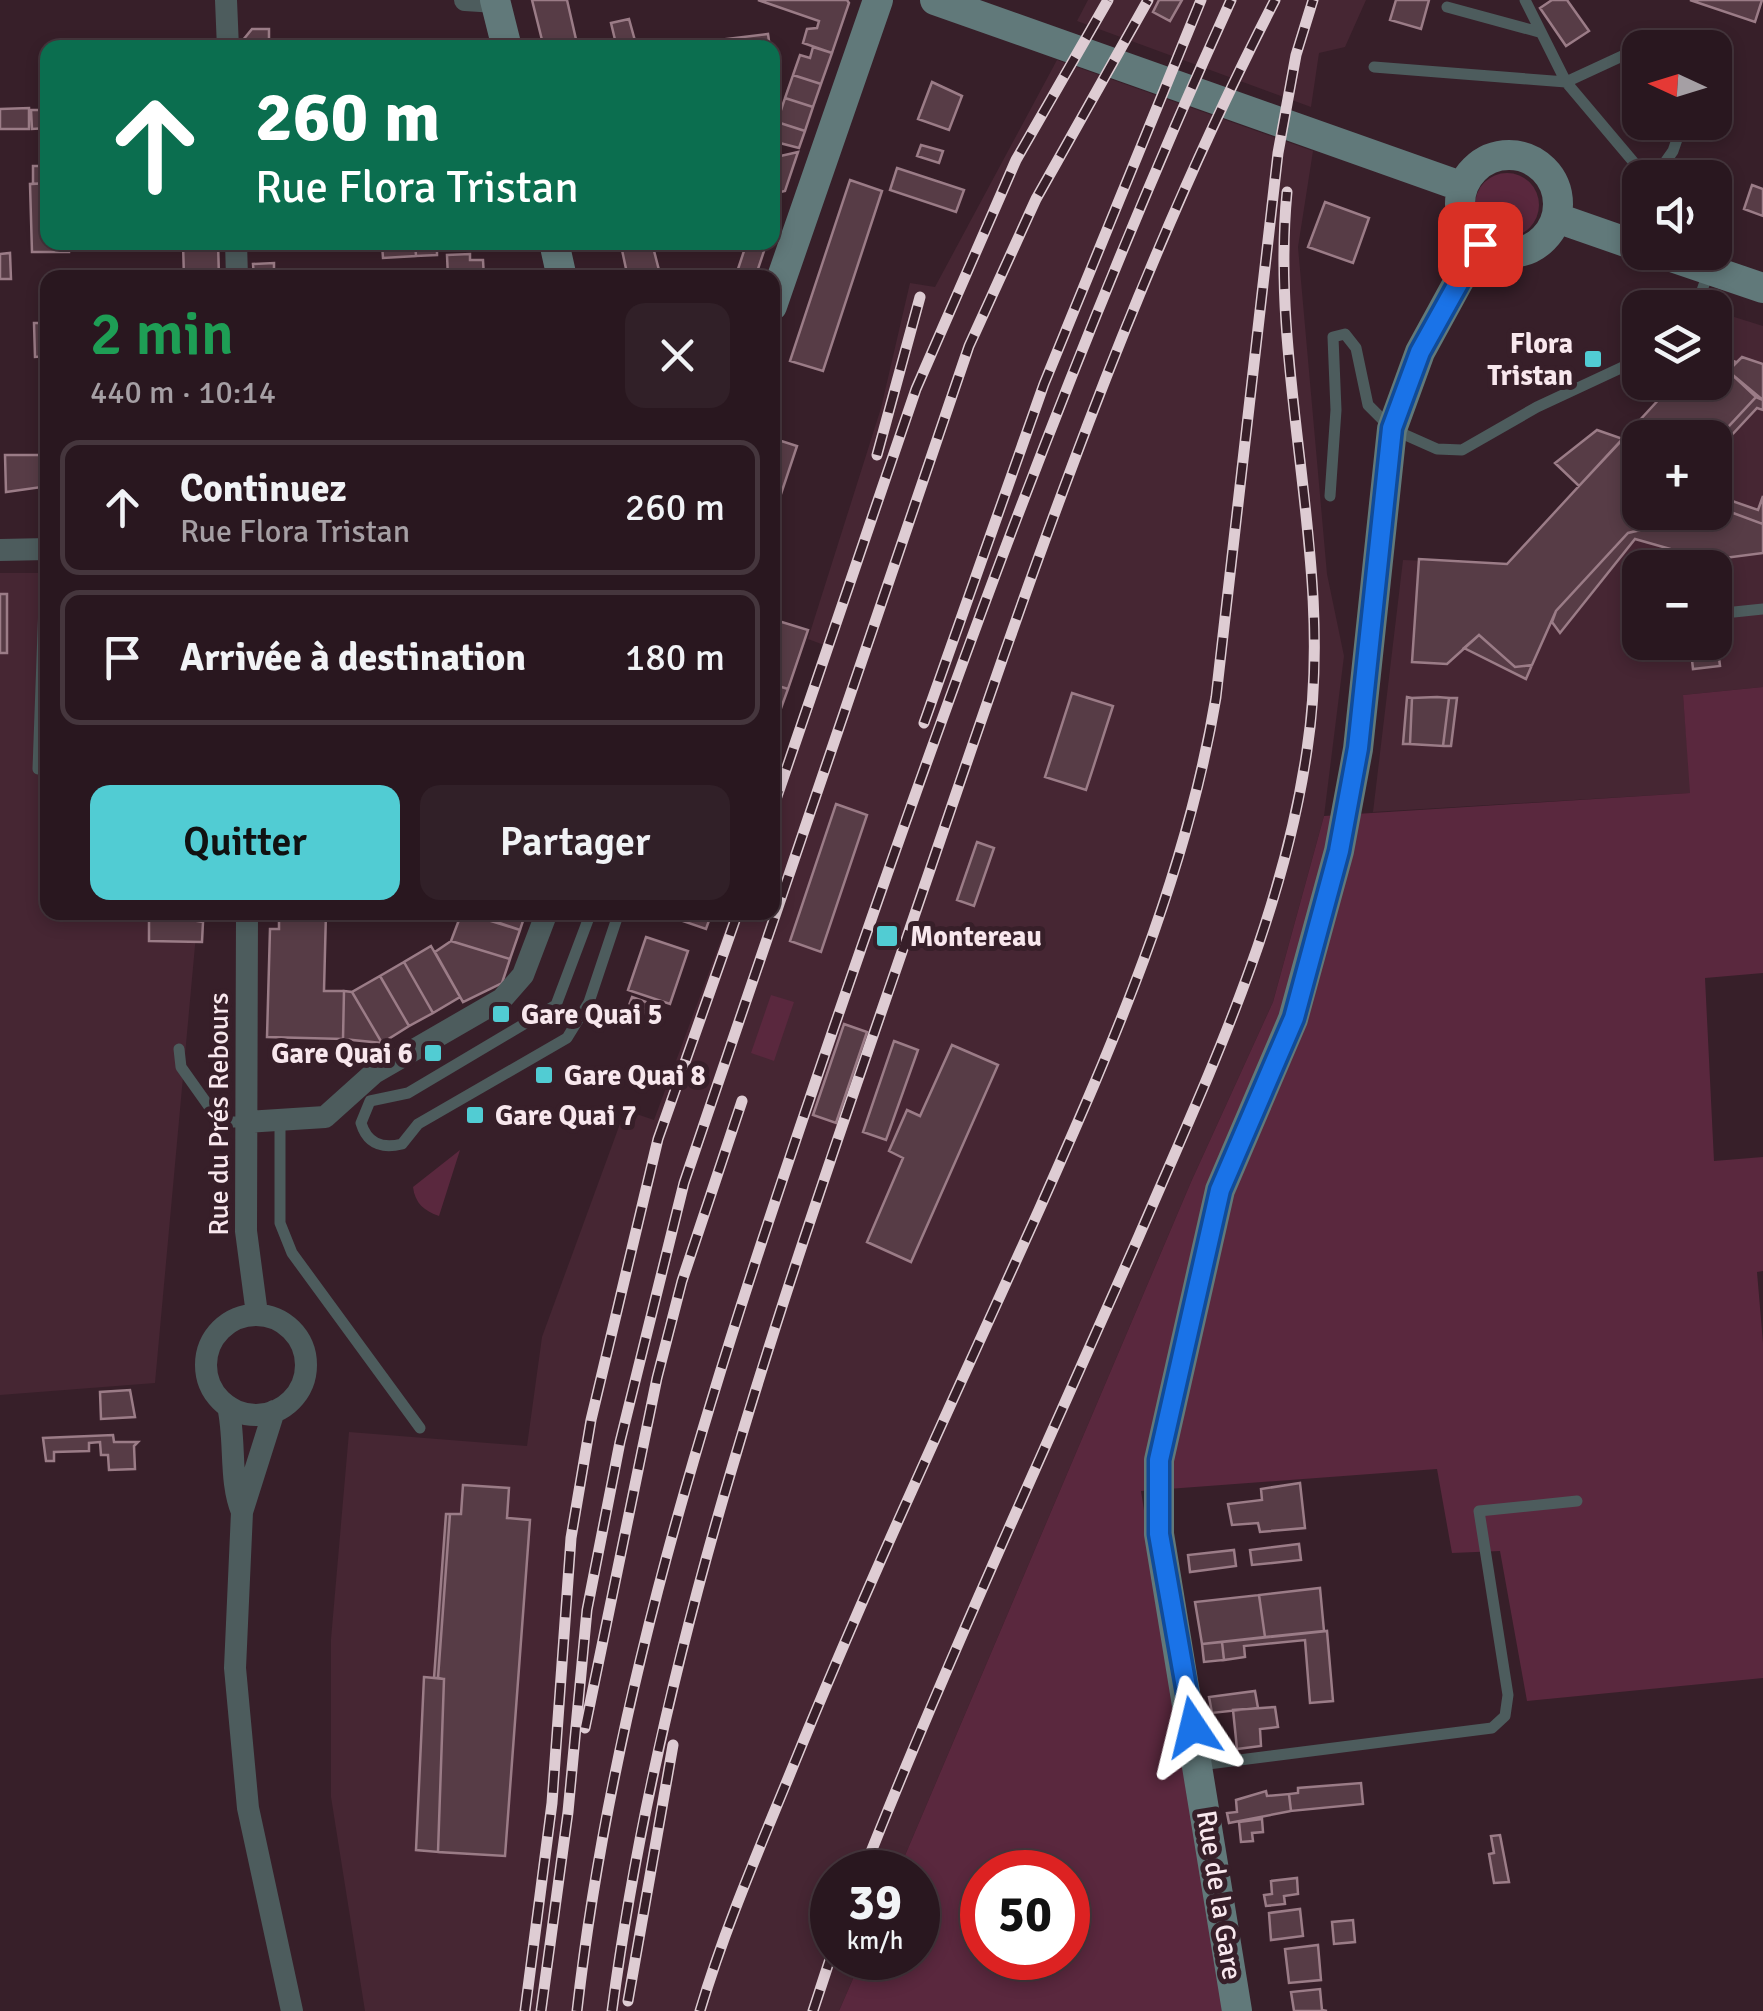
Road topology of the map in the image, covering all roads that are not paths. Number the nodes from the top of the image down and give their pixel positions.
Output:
1 (226, 0) edge
2 (878, 0) edge
3 (935, 0) edge
4 (1525, 0) edge
5 (485, 1) edge
6 (1447, 8) dead end
7 (1538, 32) junction
8 (228, 40) edge
9 (503, 40) edge
10 (1622, 56) edge
11 (1374, 67) dead end
12 (1566, 82) junction
13 (1635, 160) edge
14 (1462, 187) junction
15 (1556, 218) junction
16 (1622, 241) edge
17 (1480, 244) junction
18 (1709, 270) joint
19 (780, 283) edge
20 (1763, 288) edge
21 (1702, 290) edge
22 (1622, 368) edge
23 (1392, 428) junction
24 (1330, 496) dead end
25 (40, 549) edge
26 (0, 550) edge
27 (1763, 609) edge
28 (1734, 612) dead end
29 (40, 720) edge
30 (38, 769) dead end
31 (247, 920) edge
32 (544, 920) edge
33 (588, 920) edge
34 (616, 920) edge
35 (179, 1049) dead end
36 (280, 1121) junction
37 (247, 1122) junction
38 (257, 1314) junction
39 (228, 1406) junction
40 (274, 1411) junction
41 (420, 1428) dead end
42 (1576, 1500) dead end
43 (242, 1512) junction
44 (1200, 1765) junction
45 (292, 2011) edge
46 (1237, 2011) edge

1 - 8 street
2 - 19 main road
3 - 14 main road
4 - 7 lane
5 - 9 main road
6 - 7 lane
7 - 12 lane
10 - 12 lane
11 - 12 lane
12 - 13 lane
14 - 15 main road
14 - 17 main road
15 - 16 main road
15 - 17 main road
17 - 23 main road, Rue de la Gare
18 - 20 main road
18 - 21 lane
22 - 23 lane
23 - 24 lane
23 - 44 main road, Rue de la Gare
25 - 26 street
27 - 28 lane
29 - 30 lane
31 - 37 street, Rue du Prés Rebours
32 - 36 street
33 - 34 lane
35 - 37 lane
36 - 37 street
36 - 41 lane
37 - 38 street, Rue du Prés Rebours
38 - 39 street
38 - 40 street
39 - 40 street
39 - 43 street
40 - 43 street
42 - 44 lane
43 - 45 street
44 - 46 main road, Rue de la Gare

